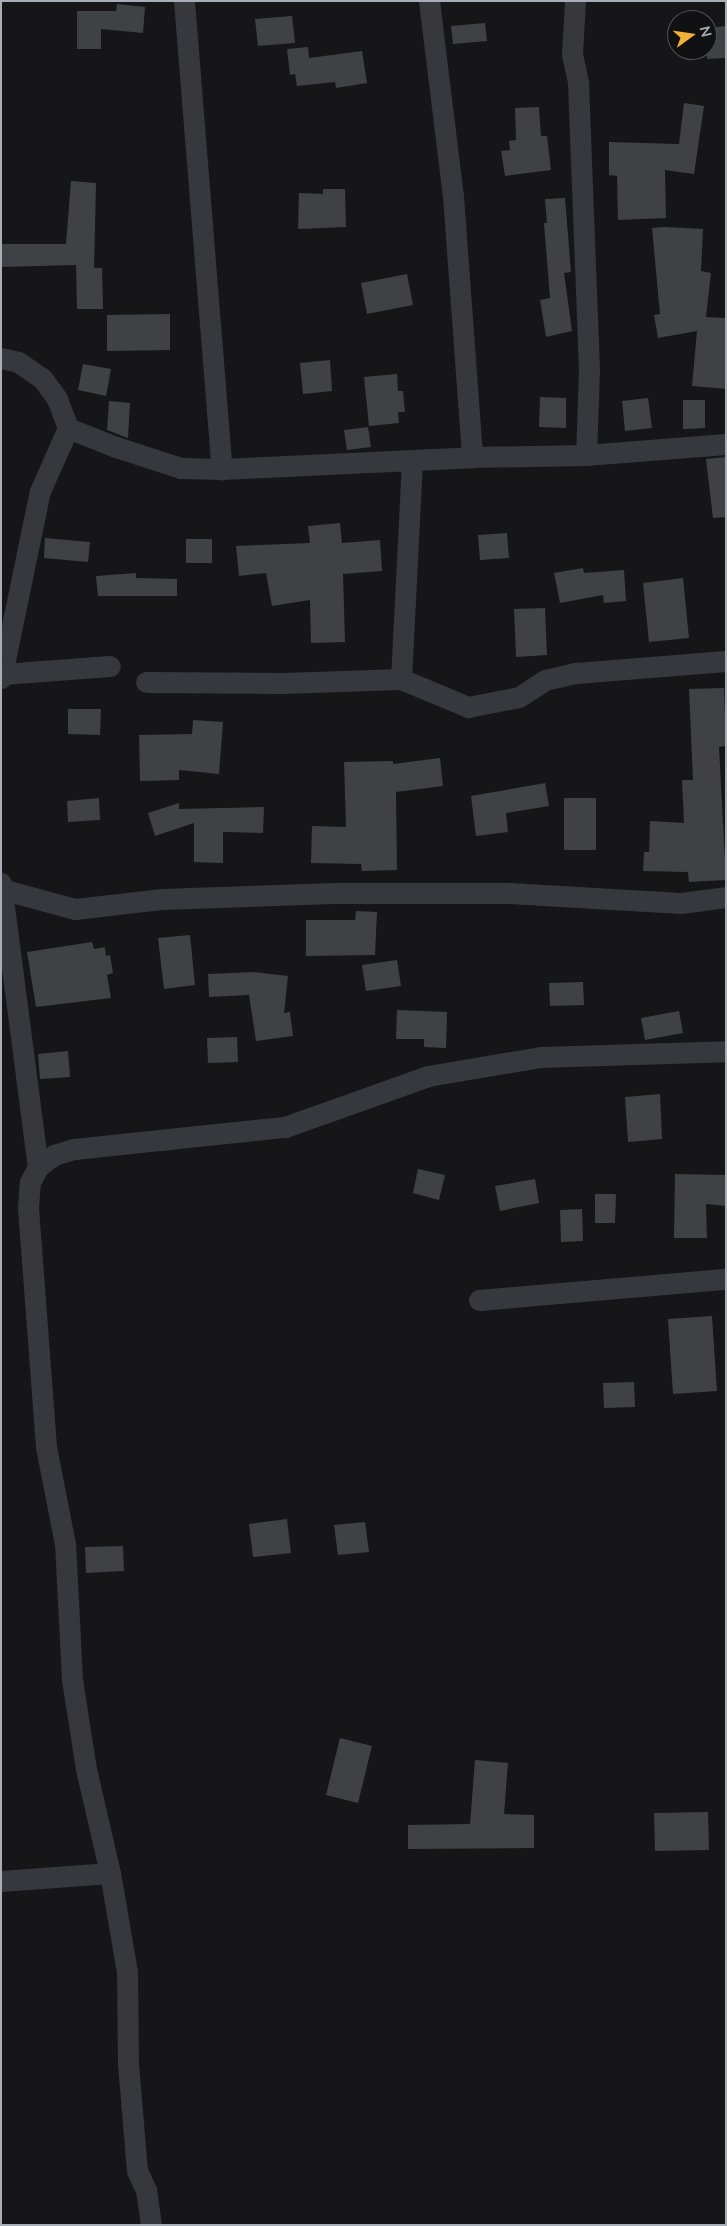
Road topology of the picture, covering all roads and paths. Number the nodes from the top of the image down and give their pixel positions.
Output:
1 (184, 1) edge
2 (429, 1) edge
3 (575, 1) edge
4 (1, 358) edge
5 (68, 428) junction
6 (726, 444) edge
7 (586, 455) junction
8 (472, 457) junction
9 (412, 461) junction
10 (222, 469) junction
11 (726, 661) edge
12 (110, 666) dead end
13 (2, 676) edge
14 (401, 680) junction
15 (146, 682) dead end
16 (2, 887) edge
17 (726, 898) edge
18 (726, 1051) edge
19 (38, 1167) junction
20 (726, 1280) edge
21 (479, 1300) dead end
22 (110, 1873) junction
23 (1, 1881) edge
24 (151, 2225) edge

1 - 10 street
2 - 8 street
3 - 7 street
4 - 5 street
5 - 10 street
5 - 13 street
6 - 7 street
7 - 8 street
8 - 9 street
9 - 10 street
9 - 14 street
11 - 14 street
12 - 13 street
14 - 15 street
16 - 17 street
16 - 19 street
18 - 19 street
19 - 22 street
20 - 21 street
22 - 23 street
22 - 24 street

